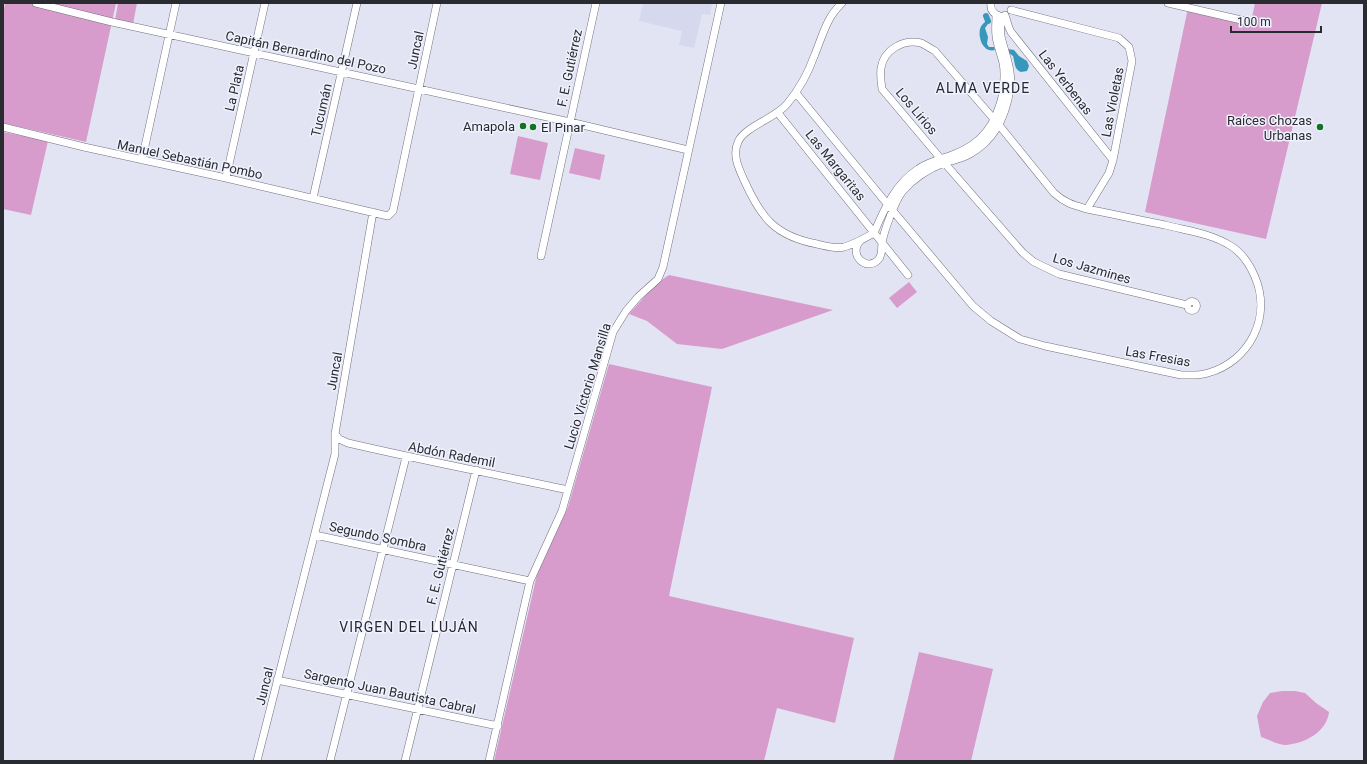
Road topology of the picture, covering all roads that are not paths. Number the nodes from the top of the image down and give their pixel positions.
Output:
1 (36, 3) edge
2 (176, 3) edge
3 (265, 3) edge
4 (357, 3) edge
5 (437, 3) edge
6 (596, 3) edge
7 (721, 3) edge
8 (842, 3) edge
9 (991, 3) edge
10 (1168, 3) edge
11 (1005, 12) edge
12 (1250, 22) dead end
13 (169, 34) junction
14 (254, 53) junction
15 (342, 72) junction
16 (418, 89) junction
17 (796, 93) junction
18 (778, 113) junction
19 (994, 119) junction
20 (570, 122) junction
21 (999, 125) junction
22 (3, 128) edge
23 (688, 150) junction
24 (142, 160) junction
25 (1113, 160) junction
26 (943, 161) junction
27 (226, 178) junction
28 (313, 198) junction
29 (888, 204) junction
30 (1087, 209) junction
31 (893, 211) junction
32 (373, 212) junction
33 (874, 233) junction
34 (863, 239) junction
35 (882, 245) junction
36 (541, 256) dead end
37 (908, 275) dead end
38 (1187, 305) dead end
39 (335, 434) junction
40 (406, 457) junction
41 (476, 470) junction
42 (568, 490) junction
43 (315, 536) junction
44 (384, 550) junction
45 (452, 564) junction
46 (530, 580) junction
47 (278, 680) junction
48 (347, 694) junction
49 (418, 710) junction
50 (498, 726) junction
51 (257, 761) edge
52 (330, 761) edge
53 (405, 761) edge
54 (489, 761) edge

1 - 13 street, Capitán Bernardino del Pozo
2 - 13 street
3 - 14 street, La Plata
4 - 15 street, Tucumán
5 - 16 street, Juncal
6 - 20 street, F. E. Gutiérrez
7 - 23 street, Lucio Victorio Mansilla
8 - 17 street
9 - 11 street, Las Yerbenas
10 - 12 street
11 - 19 street
11 - 21 street
11 - 25 street, Las Yerbenas
11 - 25 street, Las Violetas
13 - 14 street, Capitán Bernardino del Pozo
13 - 24 street
14 - 15 street, Capitán Bernardino del Pozo
14 - 27 street, La Plata
15 - 16 street, Capitán Bernardino del Pozo
15 - 28 street, Tucumán
16 - 20 street, Capitán Bernardino del Pozo
16 - 32 street, Juncal
17 - 18 street
17 - 29 street, Las Margaritas
18 - 33 street, Las Margaritas
18 - 34 street
19 - 21 street, Las Fresias
19 - 26 street
19 - 26 street, Los Lirios
20 - 23 street, Capitán Bernardino del Pozo
20 - 36 street, F. E. Gutiérrez
21 - 26 street
21 - 30 street, Las Fresias
22 - 24 street, Manuel Sebastián Pombo
23 - 42 street, Lucio Victorio Mansilla
24 - 27 street, Manuel Sebastián Pombo
25 - 30 street, Las Violetas
26 - 29 street
26 - 31 street
26 - 38 street, Los Jazmines
27 - 28 street, Manuel Sebastián Pombo
28 - 32 street, Manuel Sebastián Pombo
29 - 31 street, Las Fresias
29 - 33 street
30 - 31 street, Las Fresias
31 - 35 street
32 - 39 street, Juncal
33 - 34 street
33 - 35 street
34 - 35 street
34 - 35 street
35 - 37 street
39 - 40 street, Abdón Rademil
39 - 43 street, Juncal
40 - 41 street, Abdón Rademil
40 - 44 street
41 - 42 street, Abdón Rademil
41 - 45 street, F. E. Gutiérrez
42 - 46 street, Lucio Victorio Mansilla
43 - 44 street, Segundo Sombra
43 - 47 street, Juncal
44 - 45 street, Segundo Sombra
44 - 48 street
45 - 46 street, Segundo Sombra
45 - 49 street, F. E. Gutiérrez
46 - 50 street, Lucio Victorio Mansilla
47 - 48 street, Sargento Juan Bautista Cabral
47 - 51 street, Juncal
48 - 49 street, Sargento Juan Bautista Cabral
48 - 52 street
49 - 50 street, Sargento Juan Bautista Cabral
49 - 53 street, F. E. Gutiérrez
50 - 54 street, Lucio Victorio Mansilla

